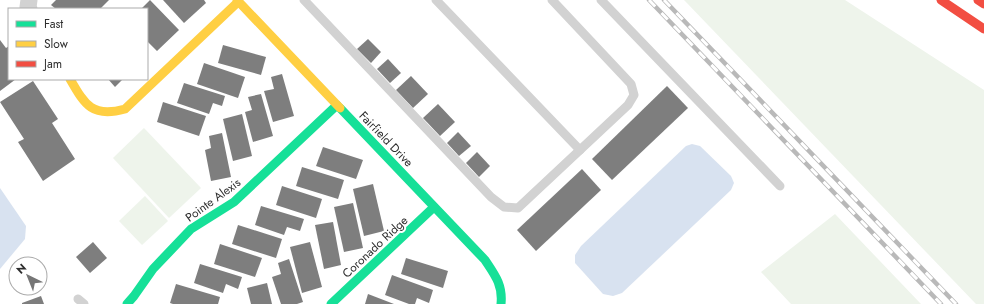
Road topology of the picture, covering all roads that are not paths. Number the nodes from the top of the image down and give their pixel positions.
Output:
1 (304, 0) edge
2 (436, 0) edge
3 (552, 0) edge
4 (601, 0) edge
5 (941, 0) edge
6 (978, 0) edge
7 (237, 1) edge
8 (984, 4) edge
9 (984, 29) edge
10 (71, 80) edge
11 (337, 105) junction
12 (580, 150) junction
13 (780, 186) dead end
14 (434, 207) junction
15 (501, 303) edge
16 (127, 304) edge
17 (331, 304) edge

1 - 12 lane
2 - 12 lane
3 - 12 lane
4 - 13 lane
5 - 9 main road
6 - 8 main road
7 - 10 main road
7 - 11 main road, Fairfield Drive
11 - 14 main road, Fairfield Drive
11 - 16 main road, Pointe Alexis
14 - 15 main road, Fairfield Drive
14 - 17 main road, Coronado Ridge

